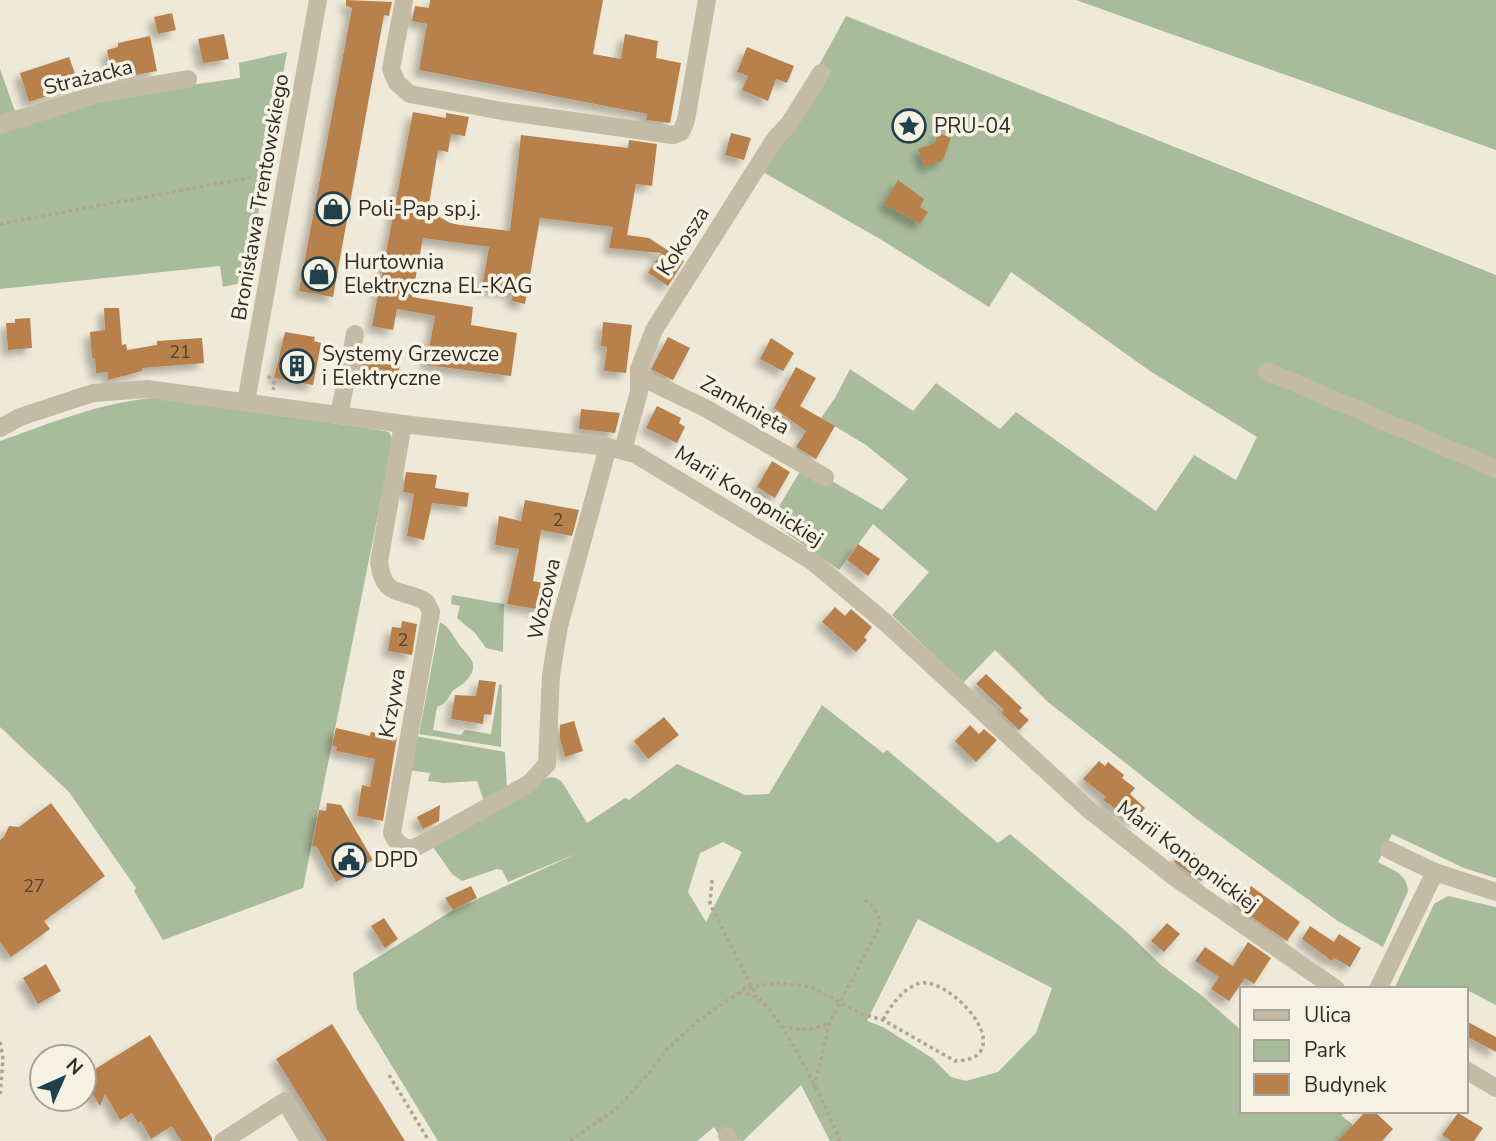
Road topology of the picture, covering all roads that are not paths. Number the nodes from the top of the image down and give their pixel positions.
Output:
1 (318, 0) edge
2 (404, 0) edge
3 (707, 0) edge
4 (821, 73) dead end
5 (188, 79) dead end
6 (0, 125) edge
7 (355, 334) dead end
8 (1267, 371) dead end
9 (639, 380) junction
10 (246, 402) junction
11 (339, 415) junction
12 (403, 424) junction
13 (0, 428) edge
14 (615, 448) junction
15 (1496, 469) edge
16 (825, 477) dead end
17 (547, 764) joint
18 (1390, 850) dead end
19 (1435, 873) junction
20 (1496, 892) edge
21 (1333, 987) edge
22 (1379, 987) edge
23 (1468, 1071) edge
24 (1496, 1088) edge
25 (223, 1141) edge
26 (309, 1141) edge

1 - 10 street, Bronisława Trentowskiego
2 - 3 street
4 - 9 street, Kokosza
5 - 6 street, Strażacka
7 - 11 street
8 - 15 street
9 - 14 street, Kokosza
9 - 16 street, Zamknięta
10 - 11 street, Marii Konopnickiej
10 - 13 street, Marii Konopnickiej
11 - 12 street, Marii Konopnickiej
12 - 14 street, Marii Konopnickiej
12 - 17 street, Krzywa
14 - 17 street, Wozowa
14 - 21 street, Marii Konopnickiej
18 - 19 street
19 - 20 street
19 - 22 street
23 - 24 street
25 - 26 street

